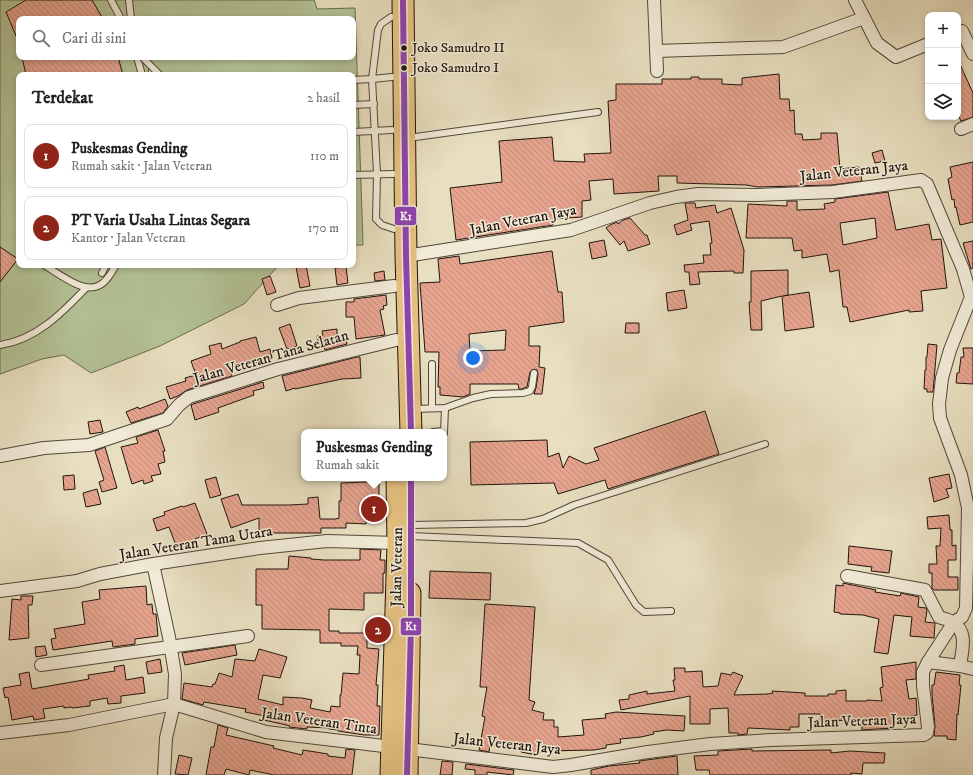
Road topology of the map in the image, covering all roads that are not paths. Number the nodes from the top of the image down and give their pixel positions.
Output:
1 (110, 0) edge
2 (129, 0) edge
3 (654, 0) edge
4 (855, 0) edge
5 (395, 6) edge
6 (119, 16) edge
7 (131, 16) edge
8 (864, 18) junction
9 (964, 30) edge
10 (925, 45) edge
11 (656, 51) junction
12 (973, 54) edge
13 (138, 60) edge
14 (145, 60) edge
15 (146, 60) edge
16 (657, 71) dead end
17 (141, 72) edge
18 (151, 72) edge
19 (157, 72) edge
20 (382, 78) junction
21 (356, 80) edge
22 (374, 104) junction
23 (356, 105) edge
24 (598, 112) dead end
25 (973, 124) edge
26 (961, 129) dead end
27 (356, 132) edge
28 (394, 132) junction
29 (385, 174) junction
30 (356, 175) edge
31 (406, 256) junction
32 (49, 268) edge
33 (104, 268) edge
34 (114, 268) edge
35 (102, 273) dead end
36 (394, 286) junction
37 (86, 288) junction
38 (972, 297) edge
39 (277, 305) dead end
40 (396, 340) junction
41 (0, 345) edge
42 (432, 364) dead end
43 (534, 373) dead end
44 (432, 408) junction
45 (445, 408) junction
46 (410, 410) junction
47 (397, 429) edge
48 (411, 429) edge
49 (444, 429) edge
50 (765, 444) dead end
51 (0, 456) edge
52 (397, 481) edge
53 (411, 481) edge
54 (406, 535) junction
55 (153, 564) junction
56 (847, 576) dead end
57 (0, 591) edge
58 (671, 612) dead end
59 (954, 622) junction
60 (248, 636) dead end
61 (170, 646) junction
62 (928, 662) junction
63 (41, 665) dead end
64 (960, 666) junction
65 (973, 669) edge
66 (174, 704) junction
67 (0, 733) edge
68 (400, 748) junction
69 (164, 775) edge
70 (391, 775) edge
71 (407, 775) edge

1 - 6 lane
2 - 7 lane
3 - 11 street
4 - 8 street
5 - 20 highway
5 - 28 highway
8 - 10 street
8 - 11 street
9 - 12 street
11 - 16 street
13 - 17 lane
14 - 18 lane
15 - 19 lane, bridge
20 - 21 lane
20 - 22 lane
20 - 28 highway
22 - 23 lane
22 - 28 lane
24 - 28 lane
25 - 26 street
27 - 28 lane
28 - 29 highway
28 - 31 highway
29 - 30 lane
29 - 36 highway
31 - 38 street, Jalan Veteran Jaya
31 - 46 highway
32 - 37 lane
33 - 35 lane
34 - 37 lane
36 - 39 street
36 - 40 highway
37 - 41 lane
38 - 59 street, Jalan Veteran Jaya
40 - 47 highway
40 - 51 street, Jalan Veteran Tana Selatan
42 - 44 lane
43 - 45 lane
44 - 45 lane
44 - 46 lane
45 - 49 lane
46 - 48 highway
50 - 54 lane
52 - 54 highway, Jalan Veteran
53 - 54 highway, Jalan Veteran
54 - 55 street, Jalan Veteran Tama Utara
54 - 58 lane
54 - 68 highway, Jalan Veteran
55 - 57 street, Jalan Veteran Tama Utara
55 - 61 street
56 - 59 street
59 - 62 street, Jalan Veteran Jaya
59 - 64 street
60 - 61 street
61 - 63 street
61 - 66 street
62 - 64 street
62 - 68 street, Jalan Veteran Jaya
64 - 65 street
66 - 67 street
66 - 68 street, Jalan Veteran Tinta
66 - 69 street
68 - 70 highway, Jalan Veteran
68 - 71 highway, Jalan Veteran

